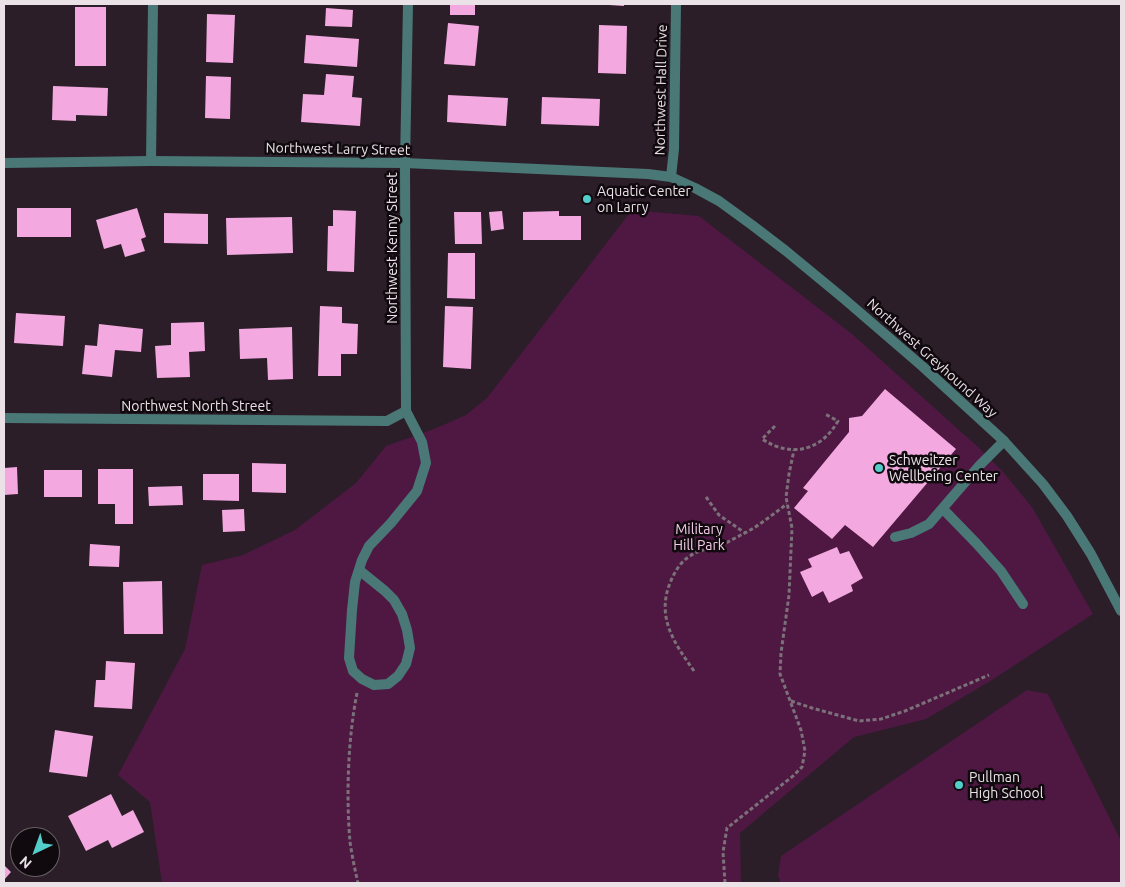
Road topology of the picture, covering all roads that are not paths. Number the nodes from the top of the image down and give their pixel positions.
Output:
1 (153, 4) edge
2 (408, 4) edge
3 (676, 4) edge
4 (151, 161) junction
5 (4, 163) edge
6 (405, 163) junction
7 (672, 177) junction
8 (406, 412) junction
9 (4, 418) edge
10 (1004, 441) junction
11 (943, 509) junction
12 (895, 537) dead end
13 (359, 570) junction
14 (1023, 604) dead end
15 (1121, 611) edge

1 - 4 street
2 - 6 street, Northwest Kenny Street
3 - 7 street, Northwest Hall Drive
4 - 5 street, Northwest Larry Street
4 - 6 street, Northwest Larry Street
6 - 7 street, Northwest Larry Street
6 - 8 street, Northwest Kenny Street
7 - 10 street, Northwest Greyhound Way
8 - 9 street, Northwest North Street
8 - 13 street
10 - 11 street
10 - 15 street, Northwest Greyhound Way
11 - 12 street
11 - 14 street
13 - 13 street

